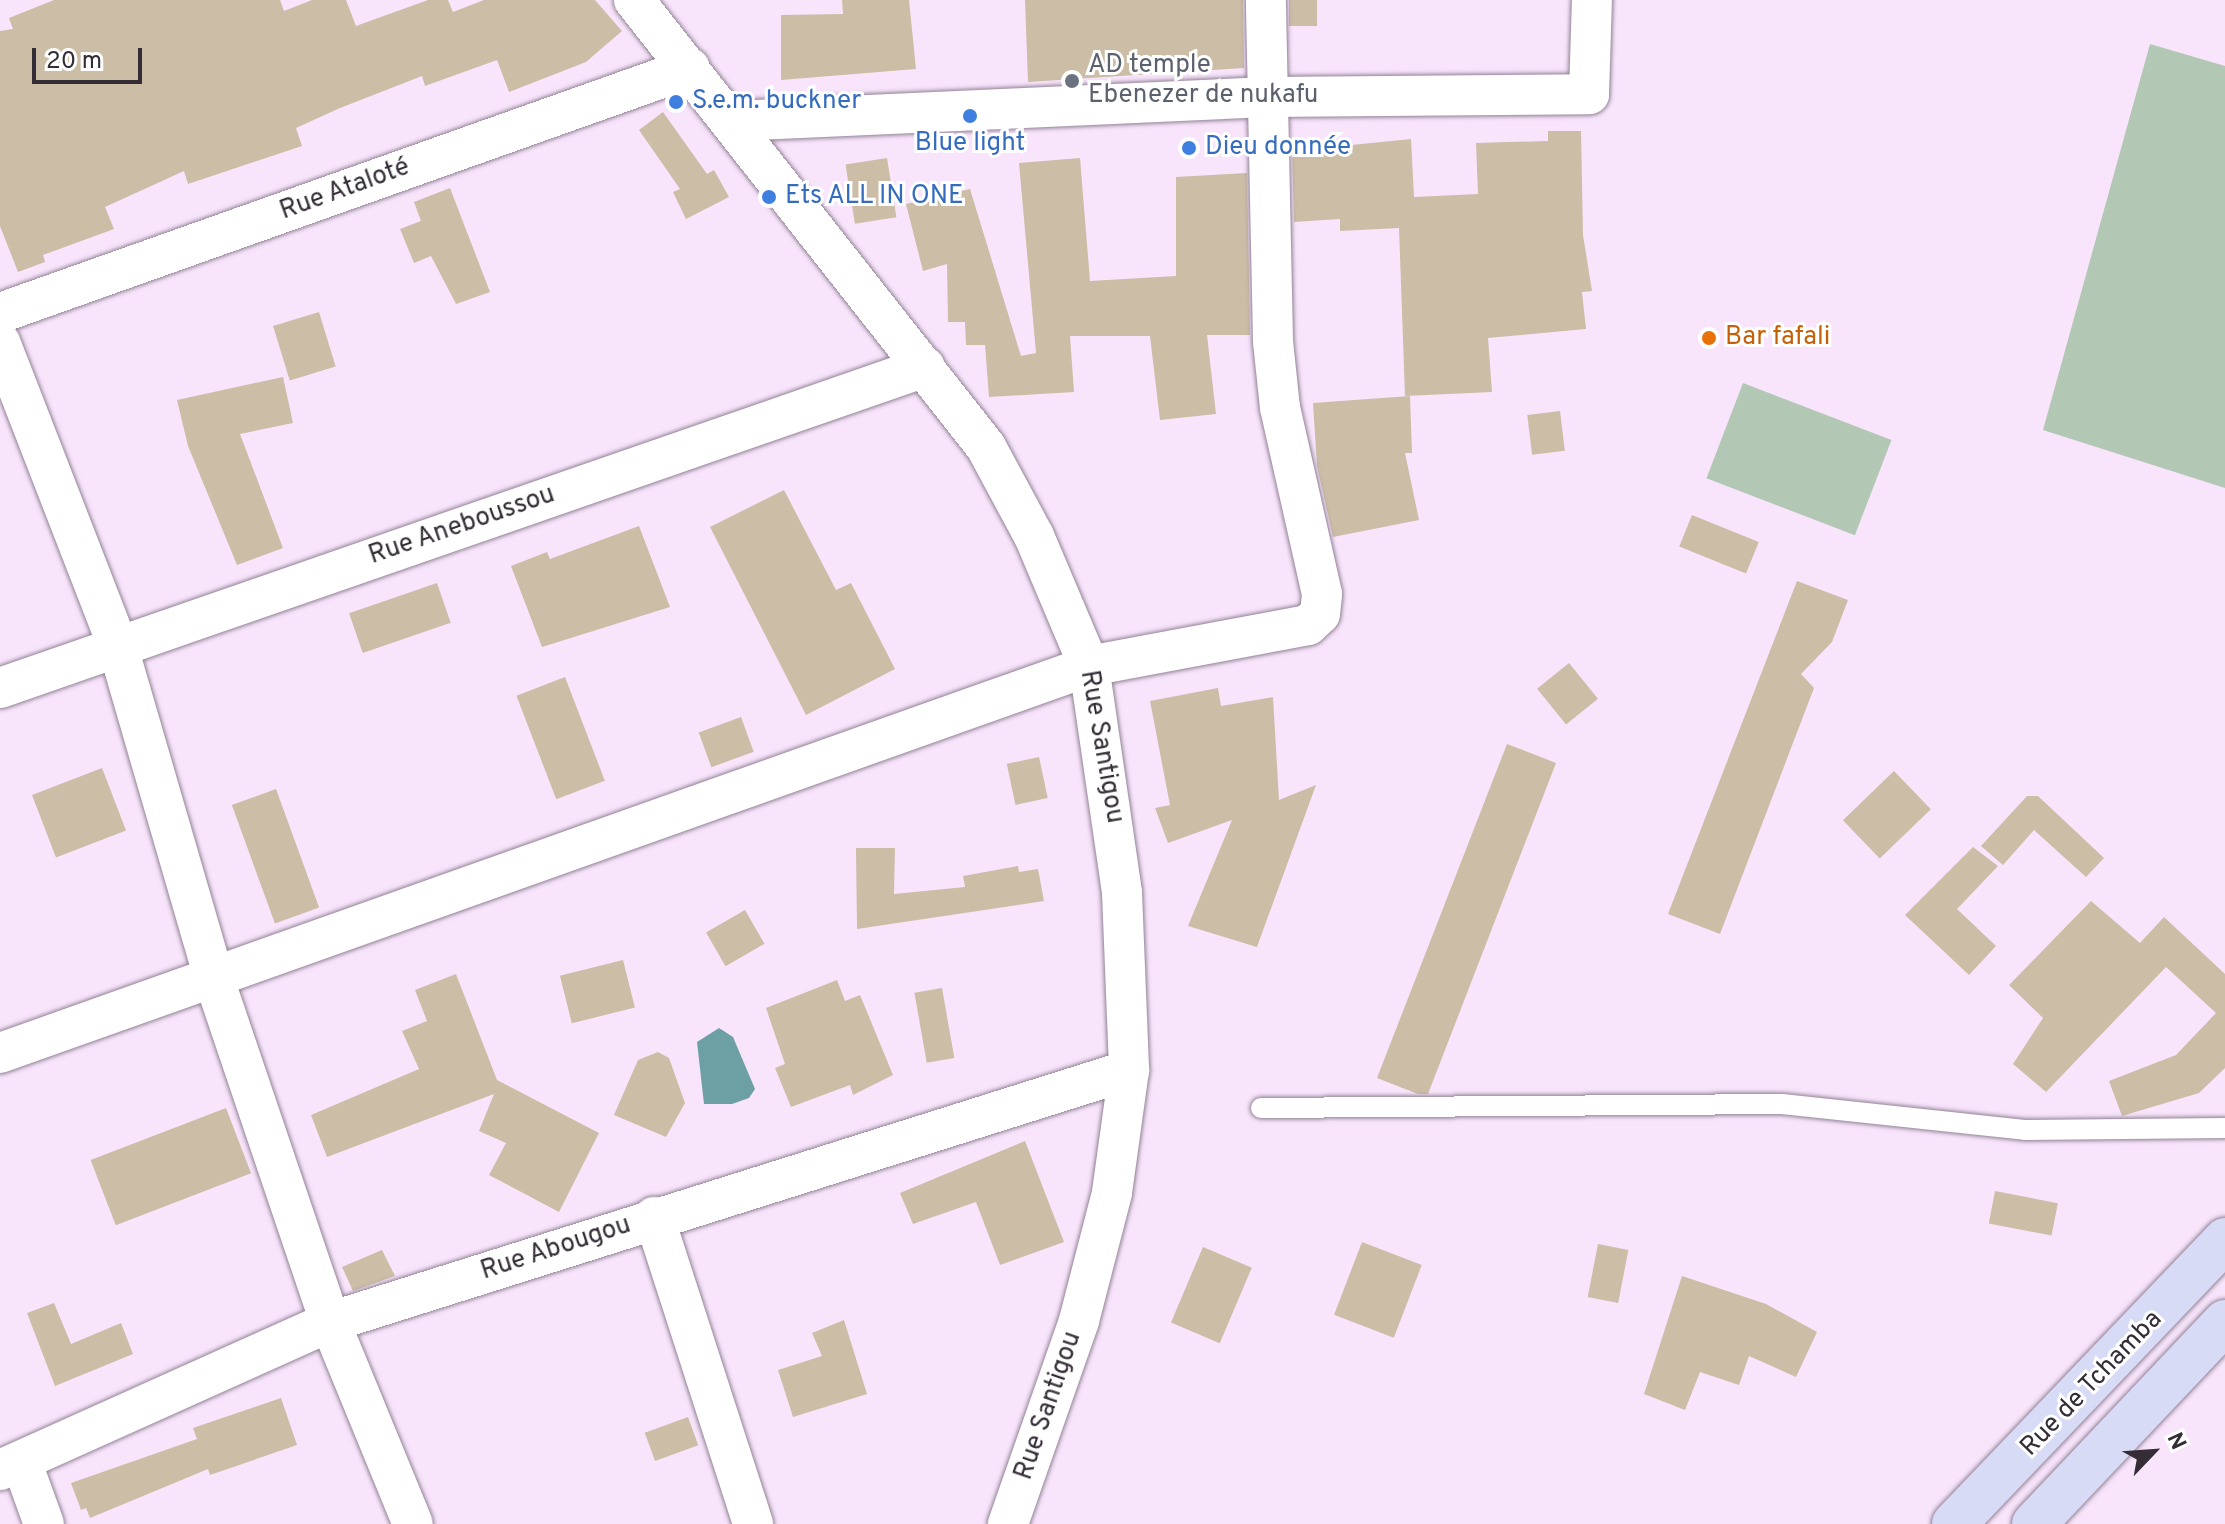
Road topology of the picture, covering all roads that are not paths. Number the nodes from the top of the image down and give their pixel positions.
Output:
1 (634, 0) edge
2 (1266, 0) edge
3 (1592, 0) edge
4 (690, 68) junction
5 (1268, 97) junction
6 (734, 121) junction
7 (0, 313) edge
8 (0, 342) edge
9 (925, 367) junction
10 (117, 644) junction
11 (1089, 666) junction
12 (0, 688) edge
13 (215, 982) junction
14 (0, 1053) edge
15 (1129, 1070) junction
16 (1261, 1108) dead end
17 (2225, 1128) edge
18 (654, 1217) junction
19 (2225, 1240) edge
20 (330, 1322) junction
21 (2225, 1322) edge
22 (11, 1467) edge
23 (44, 1524) edge
24 (413, 1524) edge
25 (753, 1524) edge
26 (1008, 1524) edge
27 (1954, 1524) edge
28 (2034, 1524) edge

1 - 4 street, Rue Santigou
2 - 5 street
3 - 5 street
4 - 6 street, Rue Santigou
4 - 7 street, Rue Ataloté
5 - 6 street
5 - 11 street
6 - 9 street, Rue Santigou
8 - 10 street
9 - 10 street, Rue Aneboussou
9 - 11 street, Rue Santigou
10 - 12 street, Rue Aneboussou
10 - 13 street
11 - 13 street
11 - 15 street, Rue Santigou
13 - 14 street
13 - 20 street
15 - 18 street, Rue Abougou
15 - 26 street, Rue Santigou
16 - 17 lane
18 - 20 street, Rue Abougou
18 - 25 street
19 - 27 street, Rue de Tchamba
20 - 22 street, Rue Abougou
20 - 24 street
21 - 28 street, Rue de Tchamba
22 - 23 street

